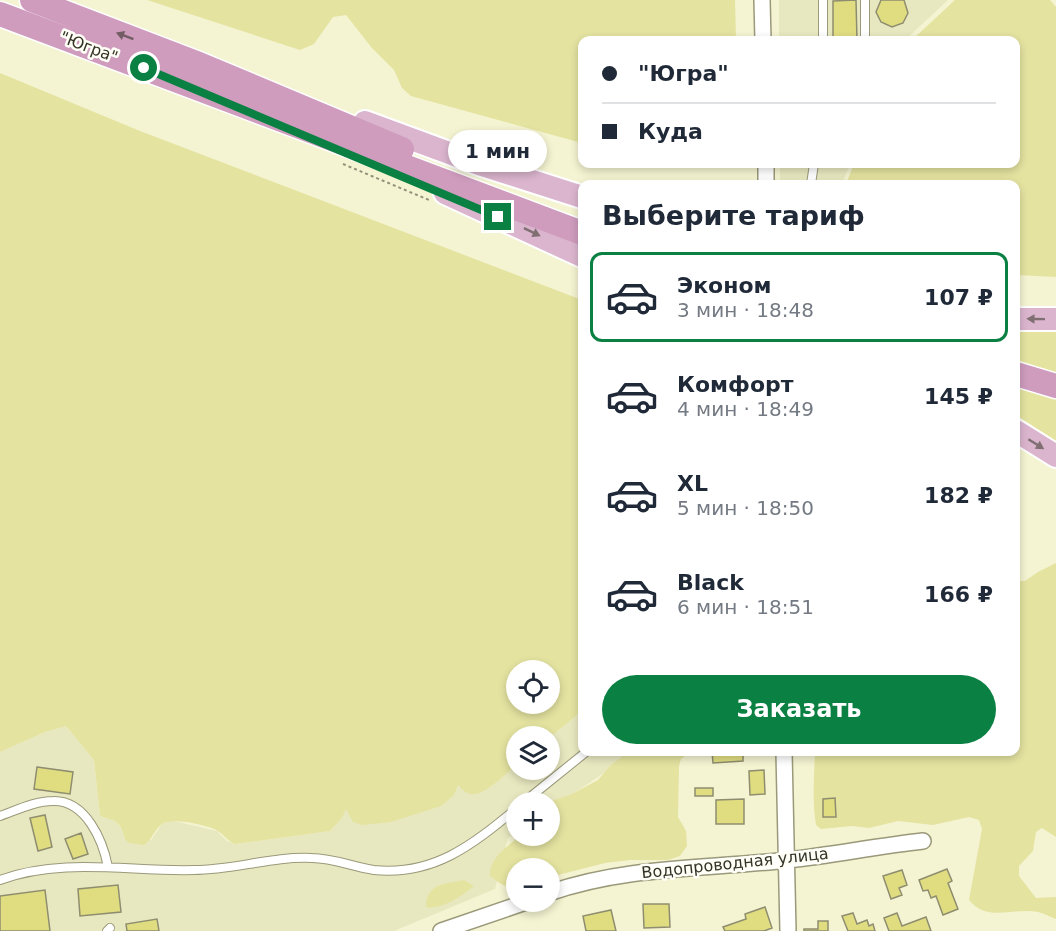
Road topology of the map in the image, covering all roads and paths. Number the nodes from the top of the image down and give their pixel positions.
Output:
1 (32, 0) edge
2 (762, 0) edge
3 (823, 0) edge
4 (865, 0) edge
5 (0, 14) edge
6 (763, 36) edge
7 (824, 36) edge
8 (865, 36) edge
9 (194, 75) junction
10 (337, 162) dead end
11 (578, 196) edge
12 (433, 202) dead end
13 (578, 221) edge
14 (578, 231) edge
15 (578, 254) edge
16 (1020, 319) edge
17 (1056, 319) edge
18 (1020, 375) edge
19 (1056, 386) edge
20 (1020, 434) edge
21 (1056, 456) edge
22 (581, 756) edge
23 (784, 756) edge
24 (536, 792) edge
25 (0, 816) edge
26 (506, 817) edge
27 (923, 841) dead end
28 (788, 860) junction
29 (108, 867) junction
30 (0, 880) edge
31 (560, 890) edge
32 (506, 909) edge
33 (441, 931) edge
34 (788, 931) edge

9 -> 1 highway, "Югра"
2 - 6 street
3 - 7 lane
4 - 8 lane
5 - 9 highway, "Югра"
9 - 11 main road
9 - 13 highway, "Югра"
9 - 14 highway, "Югра"
9 -> 15 main road
10 - 12 path
17 -> 16 main road
18 - 19 highway
20 -> 21 main road
22 - 24 lane
23 - 28 street
25 - 29 lane
26 - 29 lane
27 - 28 street, Водопроводная улица
28 - 31 street, Водопроводная улица
28 - 34 street
29 - 30 lane
32 - 33 street

